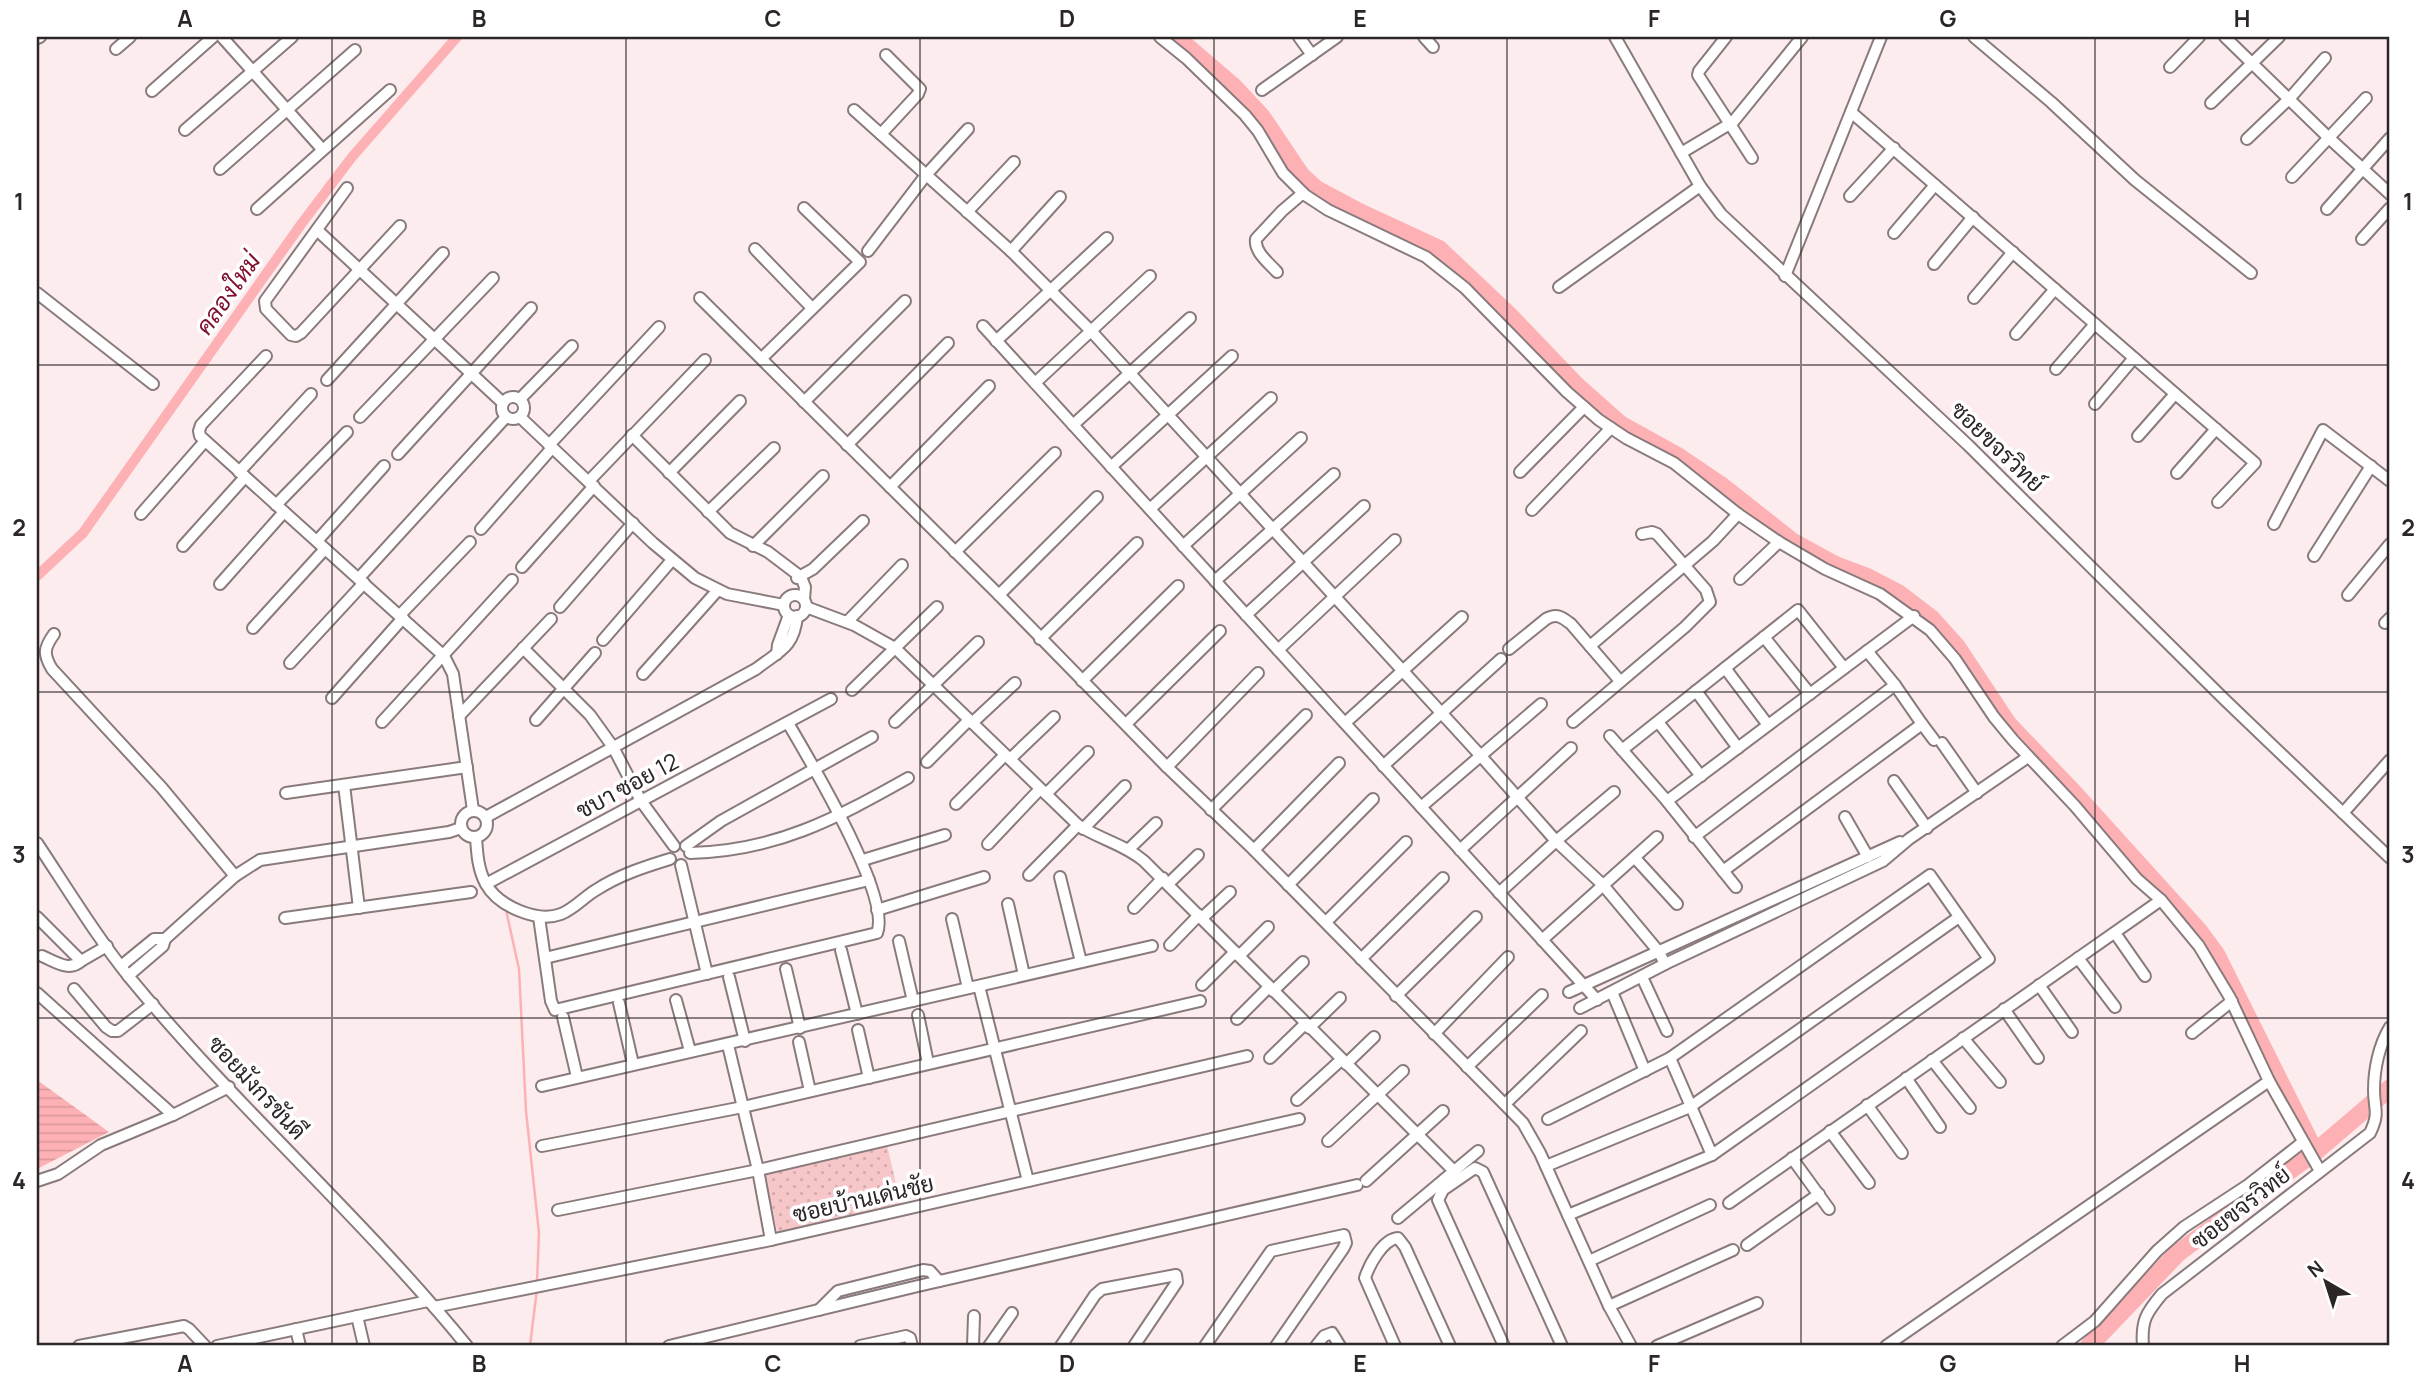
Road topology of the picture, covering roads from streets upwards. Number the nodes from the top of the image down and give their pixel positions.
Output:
1 (130, 37) edge
2 (213, 37) edge
3 (222, 37) edge
4 (292, 37) edge
5 (1160, 37) edge
6 (1299, 37) edge
7 (1337, 37) edge
8 (1424, 37) edge
9 (1615, 37) edge
10 (1726, 37) edge
11 (1802, 37) edge
12 (1881, 37) edge
13 (1974, 37) edge
14 (2199, 37) edge
15 (2225, 37) edge
16 (2279, 37) edge
17 (1433, 47) dead end
18 (116, 49) dead end
19 (355, 50) dead end
20 (886, 55) dead end
21 (1312, 55) junction
22 (2325, 58) dead end
23 (2251, 63) junction
24 (2171, 67) dead end
25 (253, 71) junction
26 (390, 90) dead end
27 (1262, 90) dead end
28 (152, 91) dead end
29 (2290, 98) junction
30 (2366, 98) dead end
31 (2211, 103) dead end
32 (287, 110) junction
33 (854, 110) dead end
34 (1851, 111) junction
35 (1729, 124) junction
36 (968, 128) dead end
37 (185, 130) dead end
38 (881, 134) junction
39 (2329, 138) junction
40 (2390, 138) edge
41 (2247, 139) dead end
42 (1894, 148) junction
43 (322, 149) junction
44 (1681, 153) junction
45 (1752, 158) dead end
46 (1014, 162) dead end
47 (2364, 168) junction
48 (220, 169) dead end
49 (926, 175) junction
50 (2292, 177) dead end
51 (1935, 185) junction
52 (1700, 186) junction
53 (347, 188) dead end
54 (1303, 193) junction
55 (2390, 194) edge
56 (1060, 197) dead end
57 (1850, 197) dead end
58 (804, 208) dead end
59 (2390, 208) edge
60 (257, 209) dead end
61 (2327, 209) dead end
62 (967, 212) junction
63 (1973, 217) junction
64 (400, 226) dead end
65 (317, 230) junction
66 (1894, 233) dead end
67 (1107, 238) dead end
68 (2362, 239) dead end
69 (755, 249) dead end
70 (868, 251) dead end
71 (1011, 251) junction
72 (2013, 252) junction
73 (443, 253) dead end
74 (1934, 264) dead end
75 (360, 271) junction
76 (1277, 272) dead end
77 (2251, 273) dead end
78 (1150, 276) dead end
79 (1785, 276) junction
80 (493, 278) dead end
81 (1559, 287) dead end
82 (2055, 289) junction
83 (1051, 290) junction
84 (37, 293) edge
85 (700, 298) dead end
86 (1974, 298) dead end
87 (905, 301) dead end
88 (397, 303) junction
89 (531, 308) dead end
90 (813, 308) junction
91 (1191, 318) dead end
92 (2095, 324) junction
93 (983, 326) dead end
94 (659, 327) dead end
95 (1091, 331) junction
96 (2016, 334) dead end
97 (435, 339) junction
98 (996, 341) junction
99 (948, 343) dead end
100 (572, 346) dead end
101 (266, 356) dead end
102 (1232, 356) dead end
103 (762, 358) junction
104 (2134, 358) junction
105 (705, 360) dead end
106 (2056, 369) dead end
107 (470, 373) junction
108 (1129, 373) junction
109 (327, 380) dead end
110 (1035, 383) junction
111 (153, 384) dead end
112 (989, 386) dead end
113 (311, 394) dead end
114 (2175, 394) junction
115 (1271, 398) dead end
116 (520, 399) junction
117 (740, 401) dead end
118 (804, 402) junction
119 (503, 403) junction
120 (2095, 404) dead end
121 (1584, 407) junction
122 (506, 416) junction
123 (1168, 416) junction
124 (360, 417) dead end
125 (520, 417) junction
126 (1073, 425) junction
127 (1611, 428) junction
128 (2216, 429) junction
129 (347, 432) dead end
130 (632, 435) junction
131 (2138, 436) dead end
132 (1301, 438) dead end
133 (205, 441) junction
134 (847, 445) junction
135 (551, 447) junction
136 (774, 448) dead end
137 (1055, 453) dead end
138 (398, 454) dead end
139 (1207, 457) junction
140 (2371, 466) junction
141 (384, 467) dead end
142 (1111, 467) junction
143 (1520, 471) dead end
144 (669, 473) junction
145 (2177, 473) dead end
146 (242, 474) junction
147 (1334, 474) dead end
148 (823, 476) dead end
149 (2390, 481) edge
150 (591, 483) junction
151 (890, 487) junction
152 (1241, 495) junction
153 (1097, 497) dead end
154 (2218, 502) dead end
155 (1364, 506) dead end
156 (280, 508) junction
157 (1150, 509) junction
158 (1532, 510) dead end
159 (708, 512) junction
160 (141, 514) dead end
161 (1738, 514) junction
162 (863, 521) dead end
163 (633, 523) junction
164 (2274, 524) dead end
165 (481, 529) dead end
166 (1272, 529) junction
167 (1642, 534) dead end
168 (1395, 540) dead end
169 (470, 542) dead end
170 (1779, 542) junction
171 (1137, 543) dead end
172 (2390, 544) edge
173 (321, 545) junction
174 (183, 546) dead end
175 (753, 546) junction
176 (1184, 547) junction
177 (955, 552) junction
178 (2314, 556) dead end
179 (672, 561) junction
180 (1303, 562) junction
181 (902, 565) dead end
182 (1685, 565) junction
183 (522, 567) dead end
184 (796, 576) junction
185 (1740, 579) dead end
186 (361, 580) junction
187 (512, 580) dead end
188 (1215, 581) junction
189 (220, 584) dead end
190 (1178, 586) dead end
191 (717, 591) junction
192 (999, 595) junction
193 (2348, 595) dead end
194 (1335, 596) junction
195 (802, 600) junction
196 (560, 607) dead end
197 (937, 607) dead end
198 (790, 612) junction
199 (1245, 615) junction
200 (402, 616) junction
201 (1914, 616) junction
202 (1462, 617) dead end
203 (551, 619) dead end
204 (847, 622) junction
205 (253, 628) dead end
206 (1220, 631) dead end
207 (54, 634) dead end
208 (1764, 637) junction
209 (1040, 639) junction
210 (603, 640) dead end
211 (978, 642) dead end
212 (1590, 646) junction
213 (523, 648) junction
214 (895, 648) junction
215 (1509, 649) dead end
216 (1278, 650) junction
217 (1867, 651) junction
218 (595, 653) dead end
219 (444, 656) junction
220 (1501, 659) dead end
221 (290, 663) dead end
222 (1725, 668) junction
223 (1844, 668) junction
224 (1402, 670) junction
225 (1258, 673) dead end
226 (643, 674) dead end
227 (1082, 681) junction
228 (1620, 681) junction
229 (1015, 683) dead end
230 (934, 684) junction
231 (1895, 685) junction
232 (564, 687) junction
233 (852, 690) dead end
234 (1696, 691) junction
235 (1810, 694) junction
236 (332, 698) dead end
237 (831, 699) dead end
238 (1541, 704) dead end
239 (1442, 713) junction
240 (1306, 715) dead end
241 (459, 716) junction
242 (1054, 717) dead end
243 (536, 720) dead end
244 (382, 722) dead end
245 (895, 722) dead end
246 (970, 722) junction
247 (1573, 722) dead end
248 (1658, 722) junction
249 (788, 723) junction
250 (1345, 723) junction
251 (1126, 724) junction
252 (1922, 724) junction
253 (1768, 725) junction
254 (1610, 736) dead end
255 (872, 737) dead end
256 (613, 747) junction
257 (1571, 748) dead end
258 (1738, 748) junction
259 (1622, 750) junction
260 (1088, 752) dead end
261 (1480, 755) junction
262 (1007, 757) junction
263 (2028, 757) junction
264 (2390, 760) edge
265 (927, 762) dead end
266 (1339, 763) dead end
267 (1383, 766) junction
268 (467, 767) junction
269 (1167, 767) junction
270 (815, 769) junction
271 (1701, 776) junction
272 (908, 778) dead end
273 (1894, 781) dead end
274 (344, 785) junction
275 (1125, 786) dead end
276 (1043, 792) junction
277 (1614, 792) dead end
278 (286, 793) dead end
279 (1977, 793) junction
280 (1517, 797) junction
281 (1373, 799) dead end
282 (641, 801) junction
283 (1667, 801) junction
284 (956, 804) dead end
285 (1421, 807) junction
286 (473, 810) junction
287 (1211, 810) junction
288 (2343, 813) junction
289 (486, 817) junction
290 (839, 817) junction
291 (1845, 817) dead end
292 (1156, 823) dead end
293 (1080, 827) junction
294 (461, 828) junction
295 (1927, 828) junction
296 (945, 835) dead end
297 (1657, 836) dead end
298 (476, 837) junction
299 (1693, 837) junction
300 (1909, 839) junction
301 (1556, 841) junction
302 (1406, 842) dead end
303 (37, 843) edge
304 (988, 844) dead end
305 (351, 846) junction
306 (674, 846) junction
307 (1129, 849) junction
308 (688, 850) junction
309 (1254, 850) junction
310 (1460, 850) junction
311 (1198, 855) dead end
312 (1868, 857) junction
313 (1635, 858) junction
314 (2390, 858) edge
315 (670, 859) junction
316 (863, 860) junction
317 (681, 865) junction
318 (1723, 871) junction
319 (1029, 875) dead end
320 (235, 876) junction
321 (984, 877) dead end
322 (1060, 877) dead end
323 (1443, 878) dead end
324 (869, 880) junction
325 (1166, 881) junction
326 (486, 884) junction
327 (1288, 885) junction
328 (1603, 885) junction
329 (1736, 887) dead end
330 (471, 892) dead end
331 (1230, 892) dead end
332 (1499, 893) junction
333 (2161, 900) junction
334 (1008, 904) dead end
335 (1677, 904) dead end
336 (359, 908) junction
337 (1134, 908) dead end
338 (877, 910) junction
339 (37, 917) edge
340 (539, 917) junction
341 (1200, 917) junction
342 (1475, 917) dead end
343 (285, 918) dead end
344 (1959, 918) junction
345 (951, 919) dead end
346 (695, 922) junction
347 (1325, 922) junction
348 (1268, 927) dead end
349 (2115, 933) junction
350 (165, 939) junction
351 (1542, 940) junction
352 (899, 941) dead end
353 (1170, 945) dead end
354 (107, 946) junction
355 (1152, 946) dead end
356 (841, 950) dead end
357 (1659, 952) junction
358 (1237, 954) junction
359 (43, 956) dead end
360 (1508, 957) dead end
361 (545, 958) junction
362 (2078, 958) junction
363 (1362, 959) junction
364 (81, 961) junction
365 (1081, 962) junction
366 (1303, 962) dead end
367 (1665, 964) junction
368 (121, 966) junction
369 (786, 969) dead end
370 (707, 974) junction
371 (1024, 975) junction
372 (128, 976) junction
373 (2145, 976) dead end
374 (729, 977) dead end
375 (1642, 977) junction
376 (1202, 985) dead end
377 (2039, 985) junction
378 (973, 987) junction
379 (1584, 987) junction
380 (74, 989) dead end
381 (1271, 989) junction
382 (1569, 992) dead end
383 (1612, 992) junction
384 (37, 993) edge
385 (1542, 995) dead end
386 (1396, 996) junction
387 (1340, 998) dead end
388 (676, 1000) dead end
389 (1597, 1000) junction
390 (913, 1001) junction
391 (1199, 1001) dead end
392 (2232, 1001) junction
393 (619, 1003) dead end
394 (153, 1004) junction
395 (2115, 1007) dead end
396 (1580, 1008) dead end
397 (2004, 1009) junction
398 (857, 1014) junction
399 (918, 1015) dead end
400 (563, 1017) dead end
401 (1237, 1019) dead end
402 (1307, 1026) junction
403 (2390, 1027) edge
404 (800, 1028) junction
405 (858, 1030) dead end
406 (1581, 1031) dead end
407 (1667, 1031) dead end
408 (2072, 1032) dead end
409 (2192, 1033) dead end
410 (1434, 1034) junction
411 (1374, 1037) dead end
412 (1964, 1038) junction
413 (745, 1041) junction
414 (799, 1042) dead end
415 (728, 1045) junction
416 (994, 1048) junction
417 (690, 1051) junction
418 (1247, 1056) dead end
419 (1270, 1058) dead end
420 (1670, 1058) junction
421 (2038, 1058) dead end
422 (1932, 1060) junction
423 (1344, 1062) junction
424 (928, 1063) junction
425 (633, 1064) junction
426 (1467, 1066) junction
427 (1403, 1071) dead end
428 (1645, 1071) junction
429 (577, 1077) junction
430 (869, 1077) junction
431 (1906, 1078) junction
432 (2269, 1081) junction
433 (2000, 1082) dead end
434 (542, 1086) dead end
435 (229, 1087) junction
436 (810, 1091) junction
437 (1378, 1095) junction
438 (1297, 1101) dead end
439 (1505, 1104) junction
440 (1867, 1105) junction
441 (743, 1107) junction
442 (1690, 1107) junction
443 (1970, 1108) dead end
444 (1010, 1111) junction
445 (1443, 1111) dead end
446 (173, 1115) junction
447 (1299, 1119) dead end
448 (1548, 1119) dead end
449 (1940, 1128) dead end
450 (1830, 1131) junction
451 (1418, 1134) junction
452 (1328, 1142) dead end
453 (2303, 1142) junction
454 (542, 1146) dead end
455 (1478, 1151) dead end
456 (1902, 1153) dead end
457 (1712, 1156) junction
458 (1792, 1158) junction
459 (1546, 1166) junction
460 (2318, 1168) junction
461 (758, 1170) junction
462 (1454, 1171) junction
463 (37, 1181) edge
464 (1028, 1181) junction
465 (1869, 1183) dead end
466 (1819, 1194) junction
467 (1729, 1203) dead end
468 (1710, 1205) dead end
469 (1829, 1209) dead end
470 (558, 1210) dead end
471 (1568, 1215) junction
472 (1398, 1217) dead end
473 (771, 1240) junction
474 (1747, 1245) dead end
475 (1733, 1250) dead end
476 (1589, 1261) junction
477 (1757, 1303) dead end
478 (431, 1304) junction
479 (1609, 1306) junction
480 (1012, 1313) dead end
481 (357, 1316) junction
482 (974, 1316) dead end
483 (296, 1329) junction
484 (240, 1344) edge
485 (79, 1346) edge
486 (205, 1346) edge
487 (217, 1346) edge
488 (300, 1346) edge
489 (364, 1346) edge
490 (467, 1346) edge
491 (669, 1346) edge
492 (860, 1346) edge
493 (912, 1346) edge
494 (973, 1346) edge
495 (989, 1346) edge
496 (1061, 1346) edge
497 (1134, 1346) edge
498 (1205, 1346) edge
499 (1276, 1346) edge
500 (1315, 1346) edge
501 (1340, 1346) edge
502 (1395, 1346) edge
503 (1450, 1346) edge
504 (1504, 1346) edge
505 (1562, 1346) edge
506 (1631, 1346) edge
507 (1657, 1346) edge
508 (1886, 1346) edge
509 (2062, 1346) edge
510 (2143, 1346) edge

1 - 18 street
2 - 28 street
3 - 25 street
4 - 25 street
5 - 54 street
6 - 21 street
7 - 21 street
8 - 17 street
9 - 44 street, ซอยขจรวิทย์
10 - 35 street
11 - 35 street
12 - 34 street
13 - 77 street
14 - 24 street
15 - 23 street
16 - 23 street
19 - 32 street
20 - 38 street
21 - 27 street
22 - 29 street
23 - 29 street
23 - 31 street
25 - 32 street
25 - 37 street
26 - 43 street
29 - 39 street
29 - 41 street
30 - 39 street
32 - 43 street
32 - 48 street
33 - 38 street
34 - 42 street
34 - 79 street
35 - 44 street
35 - 45 street
36 - 49 street
38 - 49 street
39 - 47 street
39 - 50 street
40 - 47 street
42 - 51 street
42 - 57 street
43 - 60 street
44 - 52 street, ซอยขจรวิทย์
46 - 62 street
47 - 55 street
47 - 61 street
49 - 62 street
49 - 70 street
51 - 63 street
51 - 66 street
52 - 79 street, ซอยขจรวิทย์
52 - 81 street
53 - 65 street
54 - 76 street
54 - 121 street
56 - 71 street
58 - 90 street
59 - 68 street
62 - 71 street
63 - 72 street
63 - 74 street
64 - 75 street
65 - 75 street
65 - 75 street
67 - 83 street
69 - 90 street
71 - 83 street
72 - 82 street
72 - 86 street
73 - 88 street
75 - 88 street
78 - 95 street
79 - 288 street, ซอยขจรวิทย์
80 - 97 street
82 - 92 street
82 - 96 street
83 - 95 street
83 - 98 street
84 - 111 street
85 - 103 street
87 - 118 street
88 - 97 street
88 - 109 street
89 - 107 street
90 - 103 street
91 - 108 street
92 - 104 street
92 - 106 street
93 - 98 street
94 - 135 street
95 - 108 street
95 - 110 street
97 - 107 street
97 - 124 street
98 - 110 street
99 - 134 street
100 - 116 street
101 - 133 street
102 - 123 street
103 - 118 street
104 - 114 street
104 - 120 street
105 - 130 street
107 - 119 street
107 - 138 street
108 - 123 street
108 - 126 street
110 - 126 street
112 - 151 street
113 - 146 street
114 - 128 street
114 - 131 street
115 - 139 street
116 - 119 street
116 - 125 street
117 - 144 street
118 - 134 street
119 - 122 street
121 - 127 street
121 - 143 street
122 - 125 street
122 - 186 street
123 - 139 street
123 - 142 street
125 - 135 street
126 - 142 street
127 - 158 street
127 - 161 street
128 - 145 street
128 - 154 street
129 - 156 street
130 - 144 street
130 - 150 street
132 - 152 street
133 - 146 street
133 - 160 street
134 - 151 street
135 - 150 street
135 - 165 street
136 - 159 street
137 - 177 street
139 - 152 street
139 - 157 street
140 - 149 street
140 - 164 street
140 - 178 street
141 - 173 street
142 - 157 street
144 - 159 street
146 - 156 street
146 - 174 street
147 - 166 street
148 - 175 street
150 - 163 street
150 - 183 street
151 - 177 street
152 - 166 street
152 - 176 street
153 - 192 street
155 - 180 street
156 - 173 street
156 - 189 street
157 - 176 street
159 - 175 street
161 - 170 street
161 - 182 street
162 - 184 street
163 - 179 street
163 - 196 street
166 - 180 street
166 - 188 street
167 - 182 street
168 - 194 street
169 - 200 street
170 - 185 street
170 - 201 street
171 - 209 street
172 - 193 street
173 - 186 street
173 - 205 street
175 - 184 street
176 - 188 street
177 - 192 street
179 - 191 street
179 - 210 street
180 - 194 street
180 - 199 street
181 - 204 street
182 - 212 street
182 - 228 street
184 - 195 street
186 - 200 street
186 - 221 street
187 - 219 street
188 - 199 street
190 - 227 street
191 - 198 street
191 - 226 street
192 - 209 street
194 - 216 street
194 - 224 street
195 - 198 street
195 - 198 street
195 - 204 street
197 - 214 street
198 - 256 street
199 - 216 street
200 - 219 street
200 - 236 street
201 - 217 street
201 - 263 street
202 - 224 street
203 - 213 street
204 - 214 street
206 - 251 street
207 - 320 street
208 - 222 street
208 - 223 street
208 - 235 street
209 - 227 street
211 - 230 street
212 - 215 street
212 - 228 street
213 - 232 street
213 - 241 street
214 - 230 street
214 - 233 street
216 - 250 street
217 - 223 street
217 - 231 street
218 - 232 street
219 - 241 street
219 - 244 street
220 - 239 street
222 - 234 street
222 - 253 street
223 - 235 street
224 - 239 street
224 - 250 street
225 - 269 street
227 - 251 street
228 - 247 street
229 - 246 street
230 - 245 street
230 - 246 street
231 - 252 street
231 - 299 street
232 - 243 street
232 - 256 street
234 - 248 street
234 - 258 street
235 - 253 street
237 - 249 street, ชบา ซอย 12
238 - 261 street
239 - 261 street
239 - 267 street
240 - 287 street
241 - 268 street
242 - 262 street
246 - 262 street
246 - 265 street
248 - 259 street
248 - 271 street
249 - 270 street
249 - 282 street, ชบา ซอย 12
250 - 267 street
251 - 269 street
252 - 279 street
252 - 318 street
253 - 258 street
254 - 259 street
255 - 270 street
256 - 282 street
256 - 289 street
257 - 280 street
258 - 271 street
259 - 283 street
260 - 276 street
261 - 280 street
261 - 285 street
262 - 276 street
262 - 284 street
263 - 279 street
263 - 333 street
264 - 288 street
266 - 309 street
267 - 285 street
268 - 274 street
268 - 286 street
269 - 287 street
270 - 290 street
270 - 308 street
271 - 283 street
272 - 290 street
273 - 295 street
274 - 278 street
274 - 305 street
275 - 293 street
276 - 293 street
276 - 304 street
277 - 301 street
279 - 295 street
280 - 301 street
280 - 310 street
281 - 327 street
282 - 306 street
282 - 326 street, ชบา ซอย 12
283 - 299 street
285 - 310 street
286 - 289 street
286 - 294 street
287 - 309 street
288 - 314 street, ซอยขจรวิทย์
289 - 298 street
290 - 308 street
290 - 316 street
291 - 312 street
292 - 307 street
293 - 307 street
293 - 319 street
294 - 298 street
294 - 305 street
295 - 300 street
296 - 316 street
297 - 313 street
298 - 326 street
299 - 318 street
300 - 312 street
300 - 367 street
301 - 328 street
301 - 332 street
302 - 347 street
303 - 354 street, ซอยมังกรขันดี
305 - 320 street
305 - 336 street
306 - 308 street
306 - 315 street
307 - 325 street
308 - 317 street
309 - 327 street
310 - 332 street
311 - 325 street
312 - 357 street
313 - 328 street
313 - 335 street
315 - 317 street
315 - 340 street
316 - 324 street
317 - 346 street
318 - 329 street
320 - 350 street
321 - 338 street
322 - 365 street
323 - 363 street
324 - 338 street
324 - 346 street
325 - 337 street
325 - 341 street
326 - 340 street
327 - 347 street
328 - 351 street
328 - 357 street
330 - 336 street
331 - 341 street
332 - 351 street
333 - 349 street
333 - 392 street
334 - 371 street
336 - 343 street
338 - 370 street
339 - 364 street
340 - 361 street
341 - 353 street
341 - 358 street
342 - 386 street
344 - 420 street
344 - 442 street
344 - 457 street
345 - 378 street
346 - 361 street
346 - 370 street
347 - 363 street
348 - 358 street
349 - 362 street
349 - 373 street
350 - 368 street
350 - 372 street
351 - 379 street
352 - 390 street
354 - 364 street
354 - 368 street, ซอยมังกรขันดี
355 - 365 street
356 - 398 street
357 - 367 street
357 - 379 street
358 - 376 street
358 - 381 street
359 - 364 street
360 - 410 street
361 - 370 street
362 - 377 street
362 - 395 street
363 - 386 street
365 - 371 street
366 - 381 street
367 - 375 street
368 - 372 street, ซอยมังกรขันดี
369 - 404 street
371 - 378 street
372 - 394 street, ซอยมังกรขันดี
374 - 413 street
375 - 383 street
375 - 407 street
377 - 397 street
377 - 408 street
378 - 390 street
378 - 416 street
379 - 382 street
379 - 389 street
380 - 394 street
381 - 401 street
381 - 402 street
383 - 389 street
383 - 428 street
384 - 446 street
385 - 426 street
386 - 410 street
387 - 402 street
388 - 417 street
389 - 396 street
390 - 398 street
391 - 416 street
392 - 409 street
392 - 432 street
393 - 425 street
394 - 435 street, ซอยมังกรขันดี
397 - 412 street
397 - 421 street
398 - 404 street
399 - 424 street
400 - 429 street
402 - 419 street
402 - 423 street
403 - 460 street, ซอยขจรวิทย์
404 - 413 street
405 - 430 street
406 - 439 street
410 - 426 street
411 - 423 street
412 - 422 street
412 - 433 street
413 - 415 street
414 - 436 street
415 - 417 street
415 - 441 street
416 - 424 street
416 - 444 street
417 - 425 street
418 - 444 street
420 - 428 street
420 - 442 street
422 - 431 street
422 - 443 street
423 - 437 street
423 - 438 street
424 - 430 street
425 - 429 street
426 - 439 street
427 - 437 street
428 - 448 street
429 - 434 street
430 - 436 street
431 - 440 street
431 - 449 street
432 - 453 street
432 - 508 street
435 - 446 street
435 - 478 street, ซอยมังกรขันดี
436 - 441 street
437 - 451 street
437 - 452 street
439 - 459 street
440 - 450 street
440 - 456 street
441 - 454 street
441 - 461 street
442 - 457 street
442 - 459 street
444 - 461 street
444 - 464 street
445 - 451 street
446 - 463 street
447 - 464 street, ซอยบ้านเด่นชัย
450 - 458 street
450 - 465 street
451 - 462 street
451 - 491 street
453 - 460 street
453 - 509 street
455 - 462 street
457 - 471 street
458 - 466 street
458 - 467 street
459 - 471 street
460 - 510 street, ซอยขจรวิทย์
461 - 470 street
461 - 473 street
462 - 472 street
464 - 473 street, ซอยบ้านเด่นชัย
466 - 469 street
466 - 474 street
468 - 476 street
471 - 476 street
473 - 478 street, ซอยบ้านเด่นชัย
475 - 479 street
476 - 479 street
477 - 507 street
478 - 481 street, ซอยบ้านเด่นชัย
478 - 490 street, ซอยมังกรขันดี
479 - 506 street
480 - 495 street
481 - 483 street, ซอยบ้านเด่นชัย
481 - 489 street
482 - 494 street
483 - 484 street, ซอยบ้านเด่นชัย
483 - 488 street
484 - 487 street, ซอยบ้านเด่นชัย
485 - 486 street
492 - 493 street
496 - 497 street
498 - 499 street
500 - 501 street
502 - 503 street
504 - 505 street

